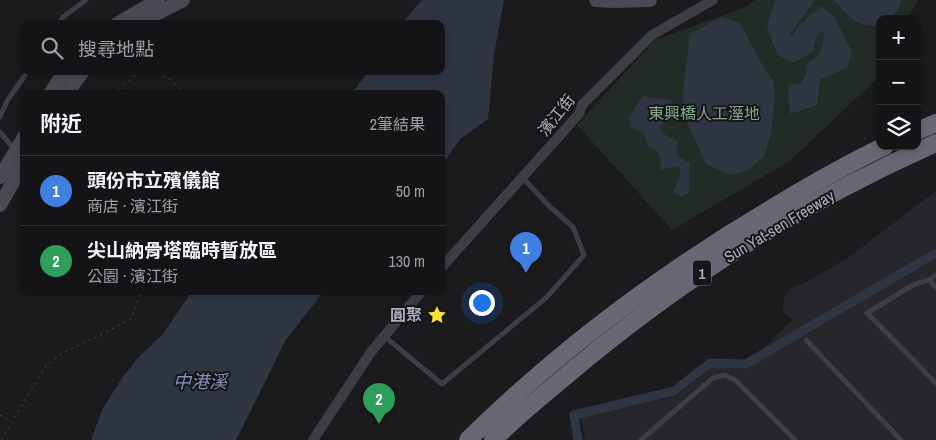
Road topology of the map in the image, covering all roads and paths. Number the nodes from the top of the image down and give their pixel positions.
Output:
1 (86, 0) edge
2 (183, 0) edge
3 (596, 0) edge
4 (650, 0) edge
5 (713, 0) edge
6 (156, 1) edge
7 (61, 20) edge
8 (124, 20) edge
9 (145, 20) edge
10 (25, 75) edge
11 (63, 75) edge
12 (80, 75) edge
13 (136, 75) edge
14 (160, 75) edge
15 (52, 90) edge
16 (69, 90) edge
17 (119, 90) edge
18 (181, 90) edge
19 (0, 117) edge
20 (936, 122) edge
21 (921, 129) edge
22 (0, 132) edge
23 (936, 142) edge
24 (20, 143) edge
25 (877, 150) edge
26 (15, 151) junction
27 (20, 159) edge
28 (20, 169) edge
29 (0, 177) edge
30 (523, 178) junction
31 (0, 205) edge
32 (445, 264) edge
33 (936, 275) edge
34 (929, 280) junction
35 (936, 287) edge
36 (140, 295) edge
37 (419, 295) edge
38 (384, 336) junction
39 (806, 340) dead end
40 (936, 383) edge
41 (0, 415) edge
42 (12, 423) junction
43 (1, 440) edge
44 (313, 440) edge
45 (468, 440) edge
46 (493, 440) edge
47 (641, 440) edge
48 (795, 440) edge
49 (901, 440) edge

1 - 7 lane
2 - 9 main road
3 - 4 main road
5 - 30 street, 濱江街
6 - 8 main road
10 - 19 lane
11 - 15 main road
12 - 16 main road
13 - 17 path
14 - 18 path
20 - 21 highway
22 - 26 lane
23 - 46 highway, Sun Yat-sen Freeway / 1
24 - 26 main road
25 - 45 highway, Sun Yat-sen Freeway / 1
26 - 27 lane
26 - 29 main road
28 - 31 main road
30 - 32 street, 濱江街
30 - 38 lane
33 - 34 lane
34 - 35 lane
34 - 40 lane
36 - 42 path
37 - 38 street
38 - 44 street
39 - 49 lane
41 - 42 path
42 - 43 path
47 - 48 lane

